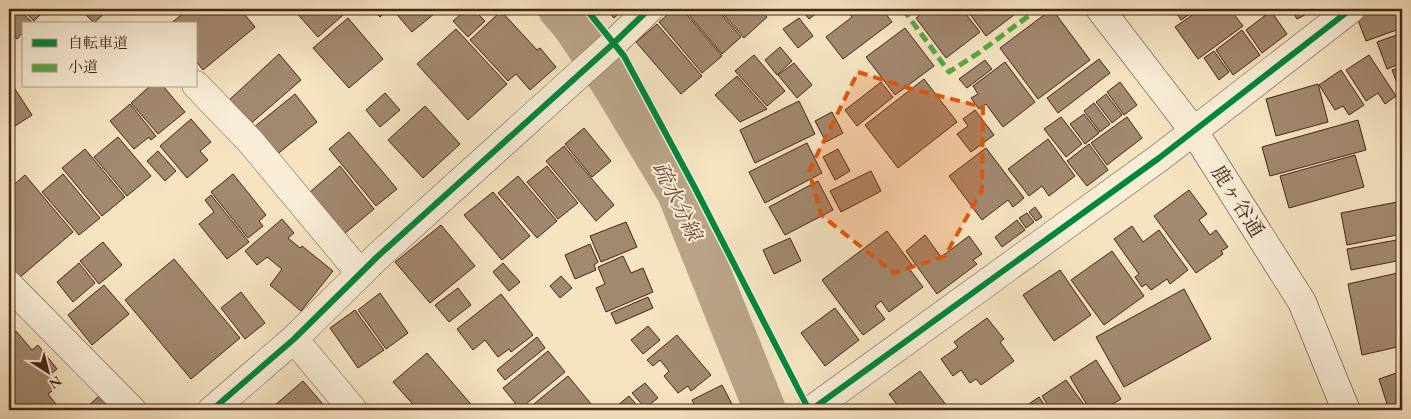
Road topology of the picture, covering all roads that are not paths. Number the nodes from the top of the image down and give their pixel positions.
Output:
1 (649, 9) edge
2 (1100, 9) edge
3 (1351, 9) edge
4 (198, 87) edge
5 (1193, 130) junction
6 (360, 273) junction
7 (9, 285) edge
8 (294, 339) junction
9 (132, 410) edge
10 (212, 410) edge
11 (353, 410) edge
12 (810, 410) edge
13 (1346, 410) edge

1 - 6 street
2 - 5 street, 鹿ヶ谷通
3 - 5 street
4 - 6 street
5 - 12 street
5 - 13 street, 鹿ヶ谷通
6 - 8 street
7 - 9 street
8 - 10 street
8 - 11 street

